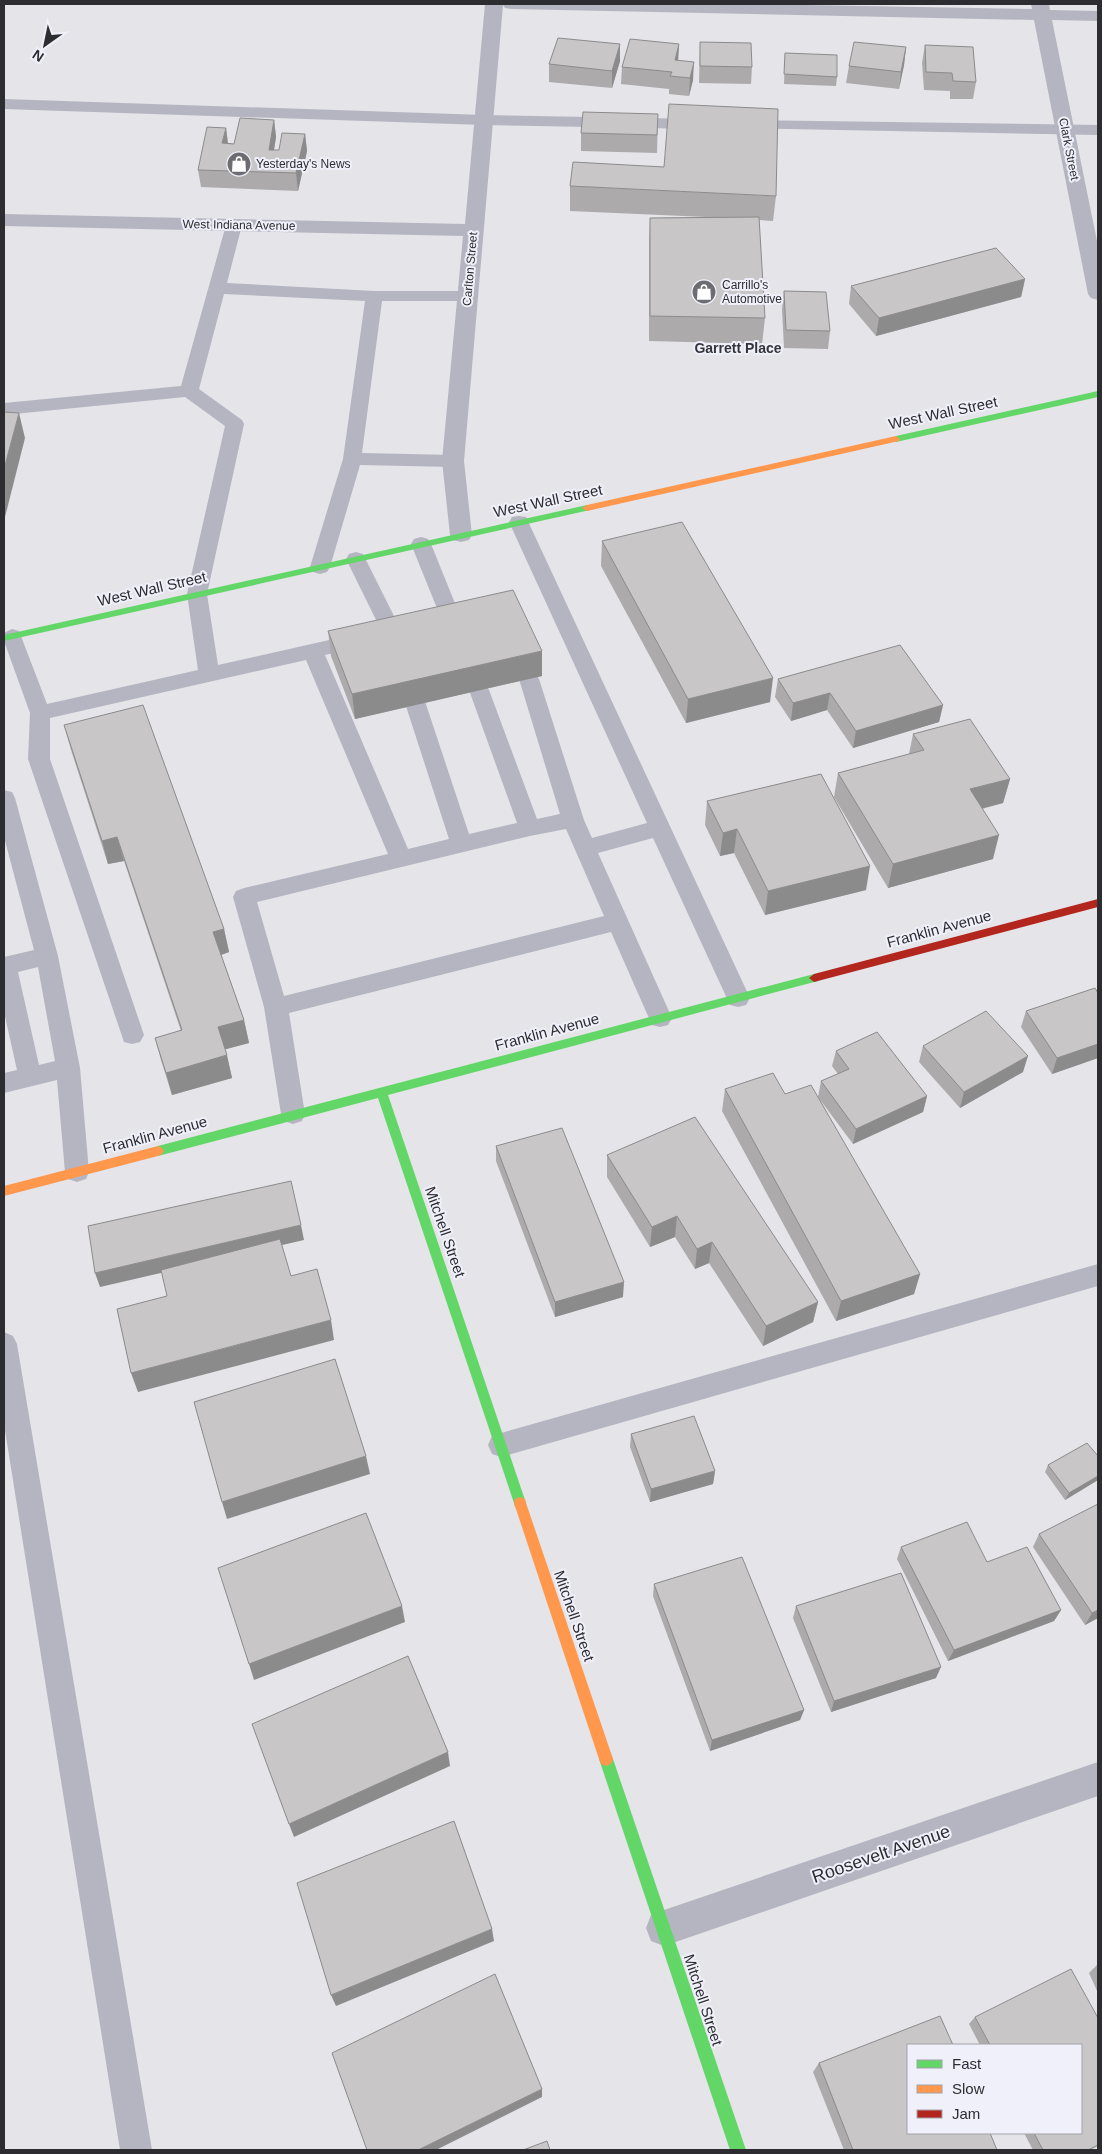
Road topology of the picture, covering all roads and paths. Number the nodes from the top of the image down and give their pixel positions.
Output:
1 (494, 4) edge
2 (511, 4) edge
3 (1041, 9) edge
4 (1098, 16) edge
5 (4, 104) edge
6 (484, 120) junction
7 (710, 124) edge
8 (730, 124) edge
9 (1065, 130) junction
10 (1098, 130) edge
11 (4, 220) edge
12 (234, 225) junction
13 (474, 230) junction
14 (217, 288) junction
15 (1098, 294) edge
16 (374, 296) junction
17 (468, 296) junction
18 (189, 391) junction
19 (1098, 394) edge
20 (4, 409) edge
21 (352, 459) junction
22 (454, 460) junction
23 (519, 522) junction
24 (461, 535) junction
25 (421, 544) junction
26 (356, 559) junction
27 (320, 567) junction
28 (197, 594) junction
29 (452, 621) edge
30 (400, 630) junction
31 (8, 637) edge
32 (313, 651) junction
33 (209, 675) junction
34 (529, 679) edge
35 (480, 690) edge
36 (40, 713) junction
37 (4, 798) edge
38 (573, 820) junction
39 (530, 828) junction
40 (660, 828) junction
41 (462, 845) junction
42 (586, 848) junction
43 (402, 860) junction
44 (1098, 903) edge
45 (618, 921) junction
46 (47, 956) junction
47 (4, 966) edge
48 (738, 998) junction
49 (276, 1007) junction
50 (660, 1018) junction
51 (132, 1035) dead end
52 (68, 1068) junction
53 (30, 1077) junction
54 (4, 1083) edge
55 (381, 1091) junction
56 (293, 1114) junction
57 (77, 1172) junction
58 (4, 1191) edge
59 (1098, 1275) edge
60 (4, 1344) edge
61 (501, 1445) junction
62 (1098, 1779) edge
63 (664, 1928) junction
64 (136, 2150) edge
65 (738, 2150) edge

1 - 6 street, Carlton Street
2 - 3 street
3 - 4 street
3 - 9 street, Clark Street
5 - 6 lane
6 - 7 lane
6 - 13 street, Carlton Street
8 - 9 lane
9 - 10 lane
9 - 15 street, Clark Street
11 - 12 street, West Indiana Avenue
12 - 13 street, West Indiana Avenue
12 - 14 lane
13 - 17 street, Carlton Street
14 - 16 lane
14 - 18 lane
16 - 17 lane
16 - 21 lane
17 - 22 street, Carlton Street
18 - 20 lane
18 - 28 lane
19 - 23 street, West Wall Street
21 - 22 lane
21 - 27 lane
22 - 24 street, Carlton Street
23 - 24 street, West Wall Street
23 - 40 lane
24 - 25 street, West Wall Street
25 - 26 street, West Wall Street
25 - 29 lane
26 - 27 street, West Wall Street
26 - 30 lane
27 - 28 street, West Wall Street
28 - 31 street, West Wall Street
28 - 33 lane
30 - 32 lane
30 - 41 lane
31 - 36 lane
32 - 33 lane
32 - 43 lane
33 - 36 lane
34 - 38 lane
35 - 39 lane
36 - 51 lane
37 - 46 lane
38 - 39 lane
38 - 42 lane
39 - 41 lane
40 - 42 lane
40 - 48 lane
41 - 43 lane
42 - 45 lane
43 - 49 lane
44 - 48 street, Franklin Avenue
45 - 49 lane
45 - 50 lane
46 - 47 lane
46 - 52 lane
47 - 53 lane
48 - 50 street, Franklin Avenue
49 - 56 lane
50 - 55 street, Franklin Avenue
52 - 53 lane
52 - 57 lane
53 - 54 lane
55 - 56 street, Franklin Avenue
55 - 61 street, Mitchell Street
56 - 57 street, Franklin Avenue
57 - 58 street, Franklin Avenue
59 - 61 lane
60 - 64 lane
61 - 63 street, Mitchell Street
62 - 63 street, Roosevelt Avenue
63 - 65 street, Mitchell Street

